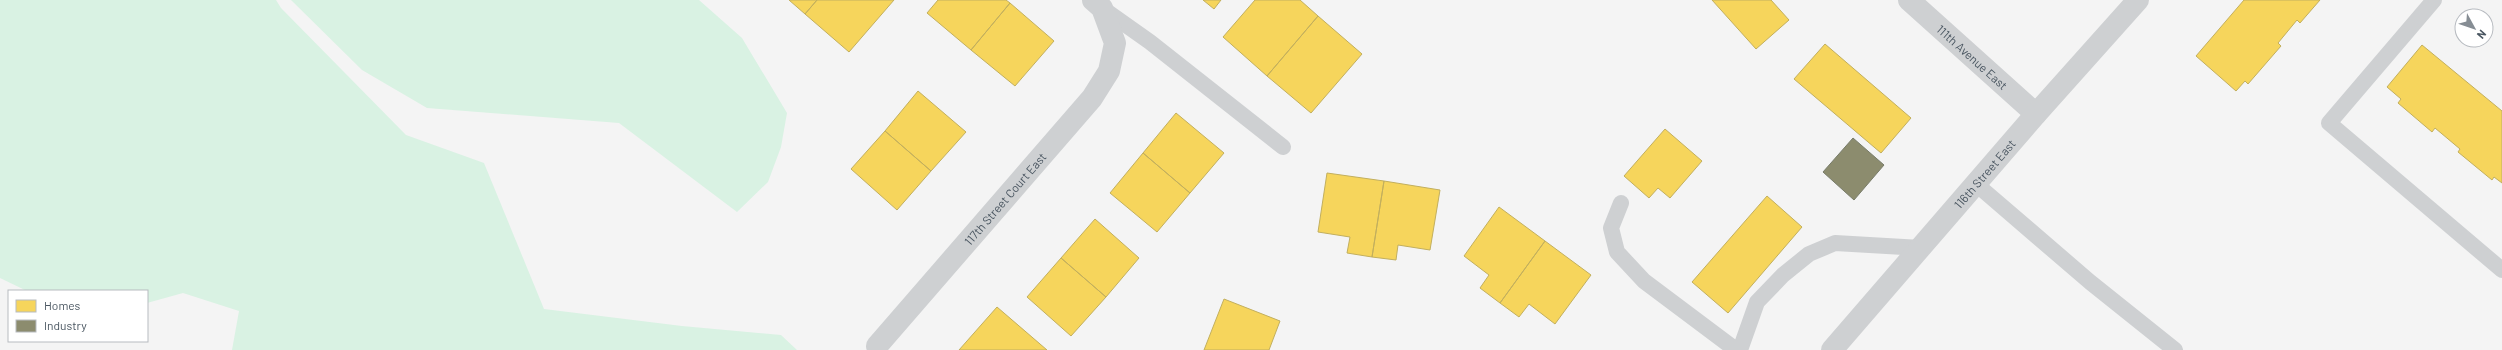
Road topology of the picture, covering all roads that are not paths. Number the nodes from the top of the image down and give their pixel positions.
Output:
1 (1909, 0) edge
2 (2138, 0) edge
3 (2434, 0) edge
4 (1098, 4) edge
5 (2036, 114) junction
6 (1283, 148) dead end
7 (1976, 184) junction
8 (1621, 203) dead end
9 (1921, 248) junction
10 (2502, 270) edge
11 (877, 346) dead end
12 (1736, 350) edge
13 (1740, 350) edge
14 (1832, 350) edge
15 (2175, 350) edge

1 - 5 street, 111th Avenue East
2 - 5 street, 116th Street East
3 - 10 lane
4 - 6 lane
4 - 11 street, 117th Street Court East
5 - 7 street, 116th Street East
7 - 9 street, 116th Street East
7 - 15 lane
8 - 12 lane
9 - 13 lane
9 - 14 street, 116th Street East

